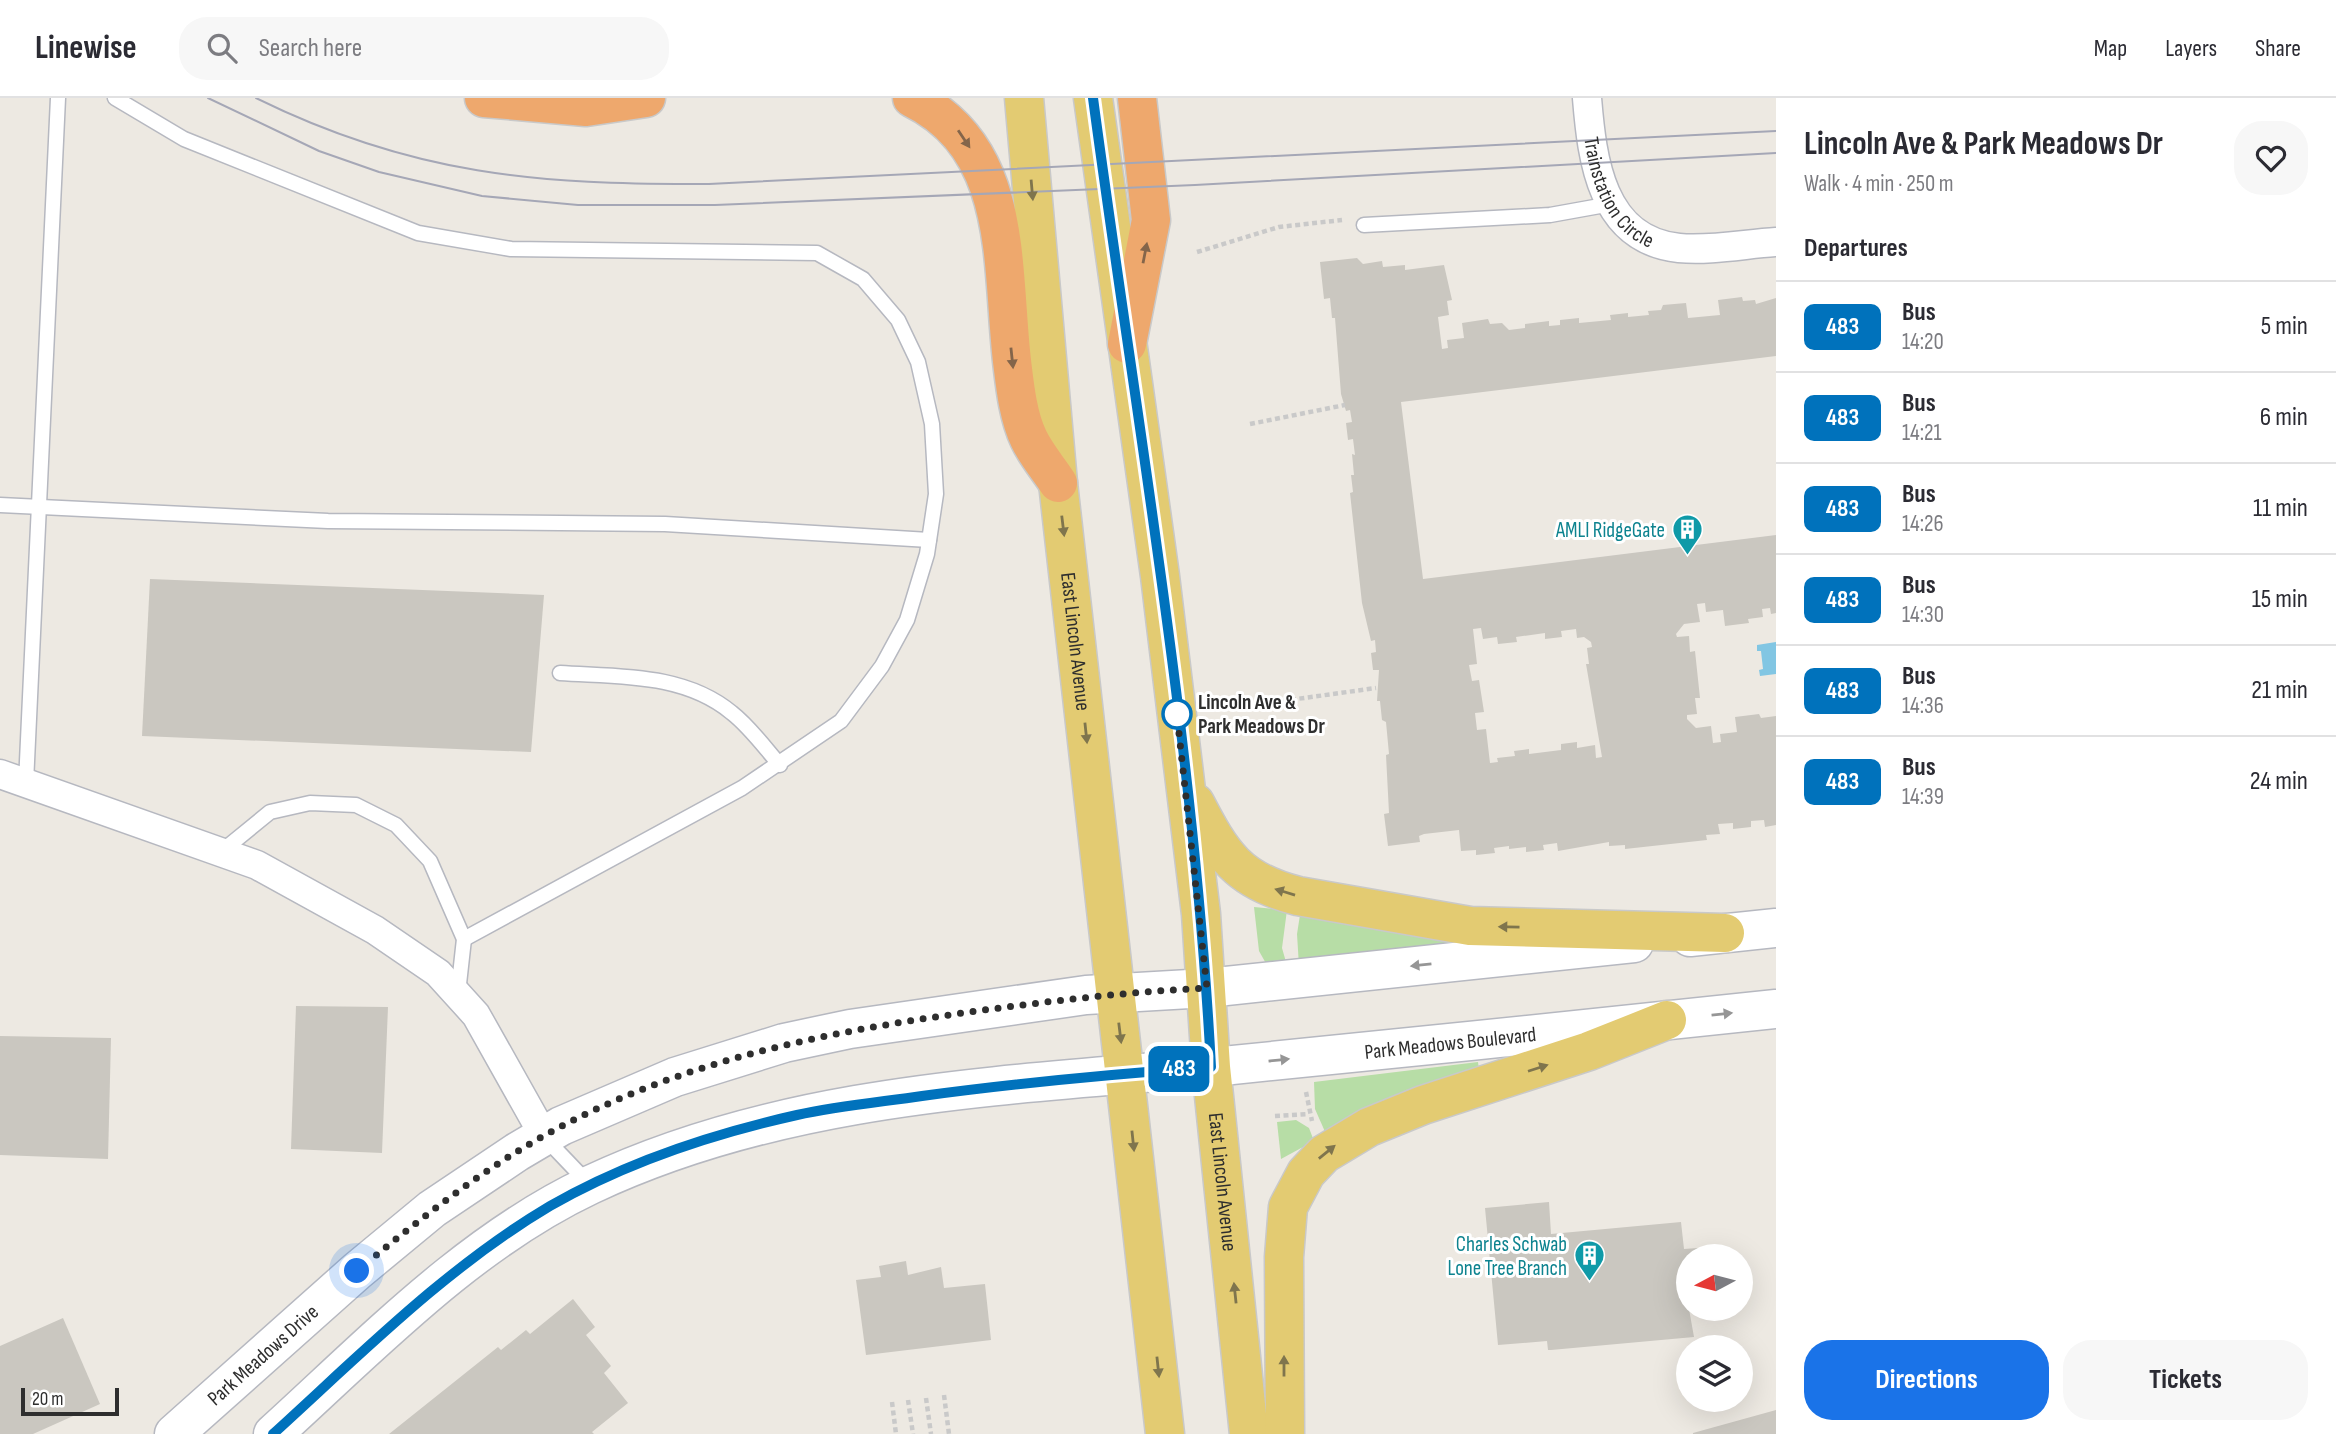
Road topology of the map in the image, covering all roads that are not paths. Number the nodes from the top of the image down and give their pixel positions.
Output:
1 (58, 98) edge
2 (115, 98) edge
3 (484, 98) edge
4 (646, 98) edge
5 (912, 98) edge
6 (1024, 98) edge
7 (1093, 98) edge
8 (1137, 98) edge
9 (1587, 98) edge
10 (1611, 204) junction
11 (1364, 225) road end
12 (1776, 242) edge
13 (1127, 344) junction
14 (1058, 483) junction
15 (0, 505) edge
16 (37, 507) junction
17 (929, 540) junction
18 (560, 673) dead end
19 (780, 765) junction
20 (13, 779) edge
21 (1185, 784) junction
22 (220, 852) junction
23 (1776, 928) edge
24 (1725, 933) junction
25 (464, 939) junction
26 (1207, 988) junction
27 (1116, 992) junction
28 (458, 994) junction
29 (1776, 1009) edge
30 (1667, 1020) junction
31 (1211, 1067) junction
32 (1125, 1073) junction
33 (544, 1136) junction
34 (590, 1185) junction
35 (174, 1434) edge
36 (273, 1434) edge
37 (1165, 1434) edge
38 (1249, 1434) edge
39 (1285, 1434) edge

1 - 16 lane
2 - 17 lane
3 - 4 highway
5 -> 14 highway
6 -> 14 main road, East Lincoln Avenue
7 - 13 main road, East Lincoln Avenue
13 -> 8 highway
9 - 10 street, Trainstation Circle
10 - 11 lane
10 - 12 street, Trainstation Circle
13 - 21 main road, East Lincoln Avenue
14 -> 27 main road, East Lincoln Avenue
15 - 16 lane
16 - 17 lane
16 - 20 lane
17 - 19 lane
18 - 19 lane
19 - 25 lane
20 - 22 street
24 -> 21 main road
21 - 26 main road, East Lincoln Avenue
22 - 25 lane
22 - 28 street
23 - 24 main road
24 -> 26 main road
25 - 28 lane
26 - 27 main road, Park Meadows Drive
26 - 31 main road, East Lincoln Avenue
27 -> 32 main road, East Lincoln Avenue
27 - 33 main road, Park Meadows Drive
28 - 33 street
30 -> 29 main road, Park Meadows Boulevard
31 -> 30 main road, Park Meadows Boulevard
39 -> 30 main road
31 - 32 main road, Park Meadows Boulevard
38 -> 31 main road, East Lincoln Avenue
32 - 34 main road
32 -> 37 main road, East Lincoln Avenue
33 - 34 lane
33 - 35 main road, Park Meadows Drive
34 - 36 main road

